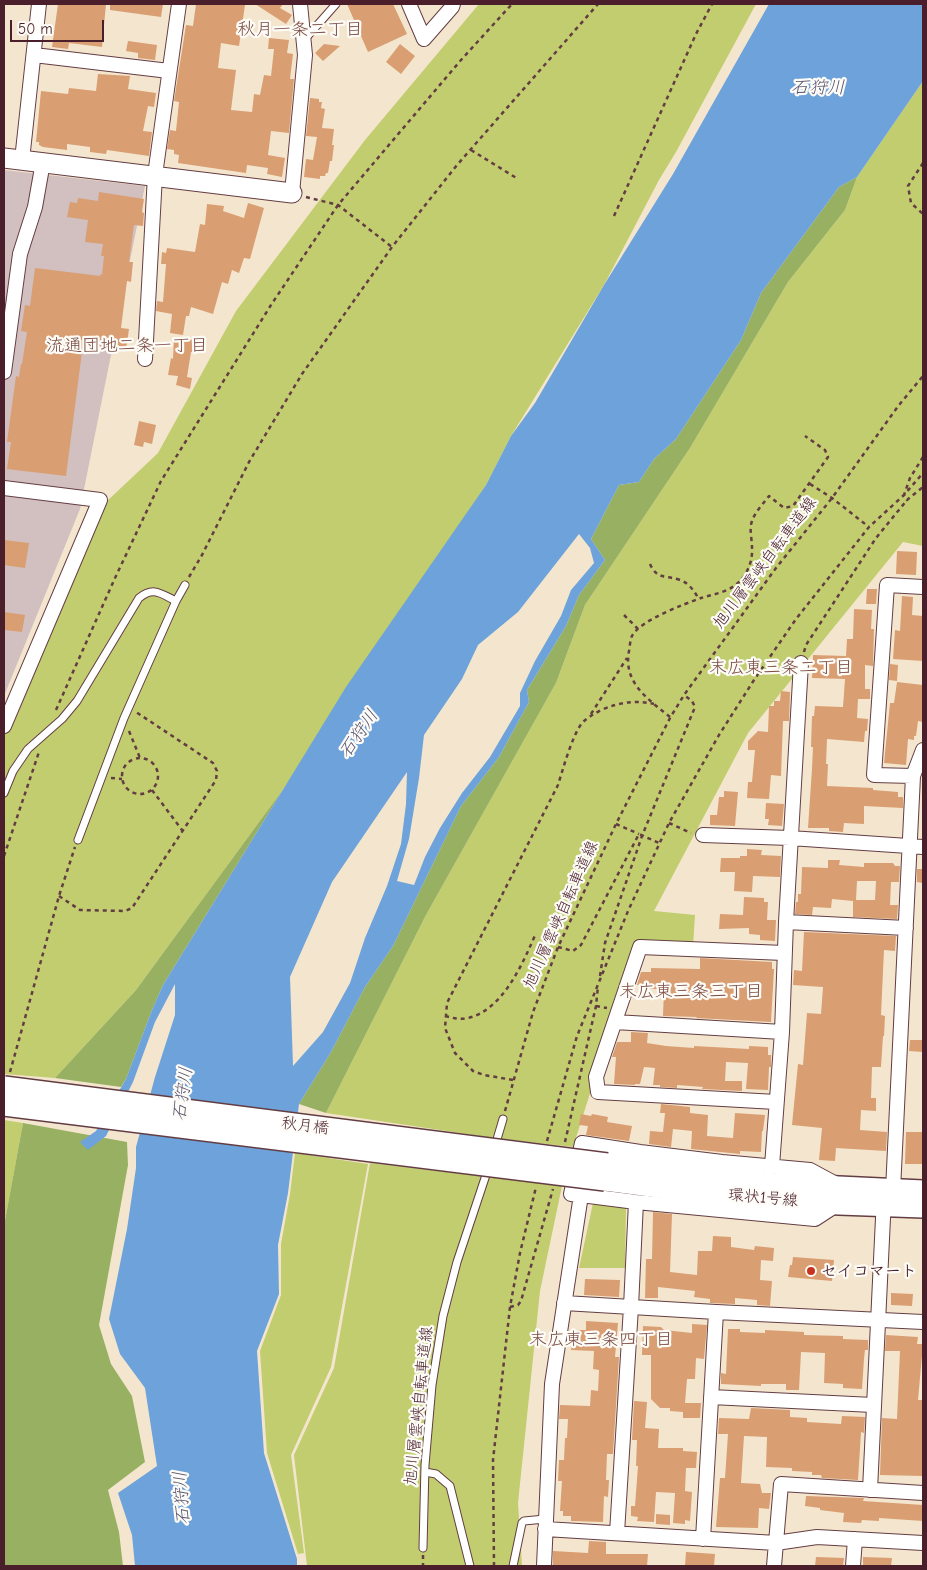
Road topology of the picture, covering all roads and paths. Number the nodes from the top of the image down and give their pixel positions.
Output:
1 (39, 4) edge
2 (179, 4) edge
3 (300, 4) edge
4 (336, 4) edge
5 (409, 4) edge
6 (453, 4) edge
7 (512, 4) edge
8 (598, 4) edge
9 (712, 4) edge
10 (304, 40) junction
11 (34, 55) junction
12 (169, 71) junction
13 (470, 150) junction
14 (13, 159) edge
15 (43, 162) junction
16 (923, 163) edge
17 (155, 175) junction
18 (518, 179) dead end
19 (292, 193) junction
20 (338, 205) junction
21 (923, 214) edge
22 (614, 216) dead end
23 (392, 247) junction
24 (145, 359) dead end
25 (4, 370) edge
26 (923, 376) edge
27 (806, 436) dead end
28 (923, 457) edge
29 (923, 473) edge
30 (810, 484) junction
31 (923, 487) edge
32 (4, 488) edge
33 (904, 495) junction
34 (832, 498) junction
35 (907, 500) junction
36 (870, 527) junction
37 (650, 564) dead end
38 (185, 585) joint
39 (923, 587) edge
40 (699, 599) junction
41 (176, 602) junction
42 (624, 615) dead end
43 (638, 629) junction
44 (628, 657) junction
45 (801, 663) joint
46 (684, 695) junction
47 (654, 704) junction
48 (128, 707) junction
49 (590, 716) junction
50 (124, 718) junction
51 (670, 718) junction
52 (4, 726) edge
53 (47, 731) junction
54 (923, 750) edge
55 (140, 758) junction
56 (913, 776) junction
57 (152, 790) junction
58 (4, 793) edge
59 (669, 823) junction
60 (616, 824) junction
61 (182, 830) junction
62 (696, 834) joint
63 (641, 835) junction
64 (790, 838) junction
65 (78, 840) joint
66 (659, 843) junction
67 (917, 847) edge
68 (4, 856) edge
69 (58, 896) junction
70 (786, 922) junction
71 (906, 928) junction
72 (536, 933) dead end
73 (558, 947) junction
74 (784, 954) junction
75 (599, 981) junction
76 (445, 1016) junction
77 (614, 1022) junction
78 (782, 1032) junction
79 (513, 1080) junction
80 (7, 1081) edge
81 (776, 1102) junction
82 (4, 1105) edge
83 (504, 1119) joint
84 (565, 1144) dead end
85 (545, 1147) dead end
86 (772, 1166) junction
87 (606, 1172) junction
88 (538, 1180) dead end
89 (556, 1181) dead end
90 (923, 1191) edge
91 (581, 1195) junction
92 (840, 1196) junction
93 (889, 1198) junction
94 (636, 1202) junction
95 (923, 1207) edge
96 (564, 1303) junction
97 (510, 1308) junction
98 (631, 1308) junction
99 (716, 1312) junction
100 (877, 1319) junction
101 (923, 1322) edge
102 (711, 1397) junction
103 (873, 1406) junction
104 (425, 1472) junction
105 (870, 1490) junction
106 (923, 1493) edge
107 (545, 1524) junction
108 (617, 1533) junction
109 (703, 1539) junction
110 (855, 1539) junction
111 (776, 1542) junction
112 (923, 1543) edge
113 (423, 1548) dead end
114 (470, 1566) edge
115 (494, 1566) edge
116 (513, 1566) edge
117 (544, 1566) edge
118 (774, 1566) edge
119 (853, 1566) edge

1 - 11 street
2 - 12 street
3 - 10 street
4 - 10 lane
5 - 6 street
7 - 20 path
8 - 13 path
9 - 22 path
10 - 19 street
11 - 12 street
11 - 14 street
12 - 17 street
13 - 18 path
13 - 23 path
14 - 15 street
15 - 17 street
15 - 25 street
16 - 21 path
17 - 19 street
17 - 24 street
19 - 20 path
20 - 23 path
20 - 53 path
23 - 38 path
26 - 34 path, 旭川層雲峡自転車道線
27 - 30 path
28 - 33 path
29 - 33 path
30 - 34 path
30 - 40 path
31 - 35 path
32 - 52 street
33 - 35 path
33 - 36 path
34 - 36 path
34 - 46 path, 旭川層雲峡自転車道線
35 - 45 path
36 - 59 path
37 - 40 path
38 - 41 lane
39 - 56 street
40 - 43 path
41 - 48 lane
41 - 53 lane
42 - 43 path
43 - 44 path
44 - 47 path
44 - 49 path
45 - 64 street
46 - 51 path, 旭川層雲峡自転車道線
46 - 63 path
47 - 49 path
47 - 51 path
48 - 50 lane
48 - 61 path
49 - 76 path
50 - 55 path
50 - 65 lane
51 - 60 path, 旭川層雲峡自転車道線
53 - 58 lane
53 - 68 path
54 - 56 street
55 - 57 path
55 - 57 path
56 - 67 street
57 - 61 path
59 - 62 path
59 - 66 path
60 - 63 path
60 - 73 path, 旭川層雲峡自転車道線
61 - 69 path
62 - 64 street
63 - 66 path
63 - 73 path
63 - 75 path
64 - 67 street
64 - 70 street
65 - 69 path
66 - 75 path
67 - 71 street
69 - 80 path
70 - 71 street
70 - 74 street
71 - 93 street
72 - 76 path
73 - 79 path, 旭川層雲峡自転車道線
74 - 77 street
74 - 78 street
75 - 84 path
75 - 85 path
76 - 79 path
77 - 78 street
77 - 81 street
78 - 81 street
79 - 83 path, 旭川層雲峡自転車道線
80 - 87 main road, 秋月橋, bridge
81 - 86 street
82 - 87 main road, 秋月橋, bridge
83 - 104 lane, 旭川層雲峡自転車道線
86 - 91 street
86 - 92 street
87 - 92 main road, 環状1号線
88 - 97 path
89 - 97 path
90 - 93 main road, 環状1号線
91 - 94 street
91 - 96 street
92 - 93 main road, 環状1号線
92 - 94 street
93 - 95 main road, 環状1号線
93 - 100 street
94 - 98 street
96 - 98 street
96 - 107 street
97 - 115 path
98 - 99 street
98 - 108 street
99 - 100 street
99 - 102 street
100 - 101 street
100 - 103 street
102 - 103 street
102 - 109 street
103 - 105 street
104 - 113 lane, 旭川層雲峡自転車道線
104 - 114 lane
105 - 106 street
105 - 111 street
107 - 108 street
107 - 116 lane
107 - 117 street
108 - 109 street
109 - 111 street
110 - 111 street
110 - 112 street
110 - 119 street
111 - 118 street

